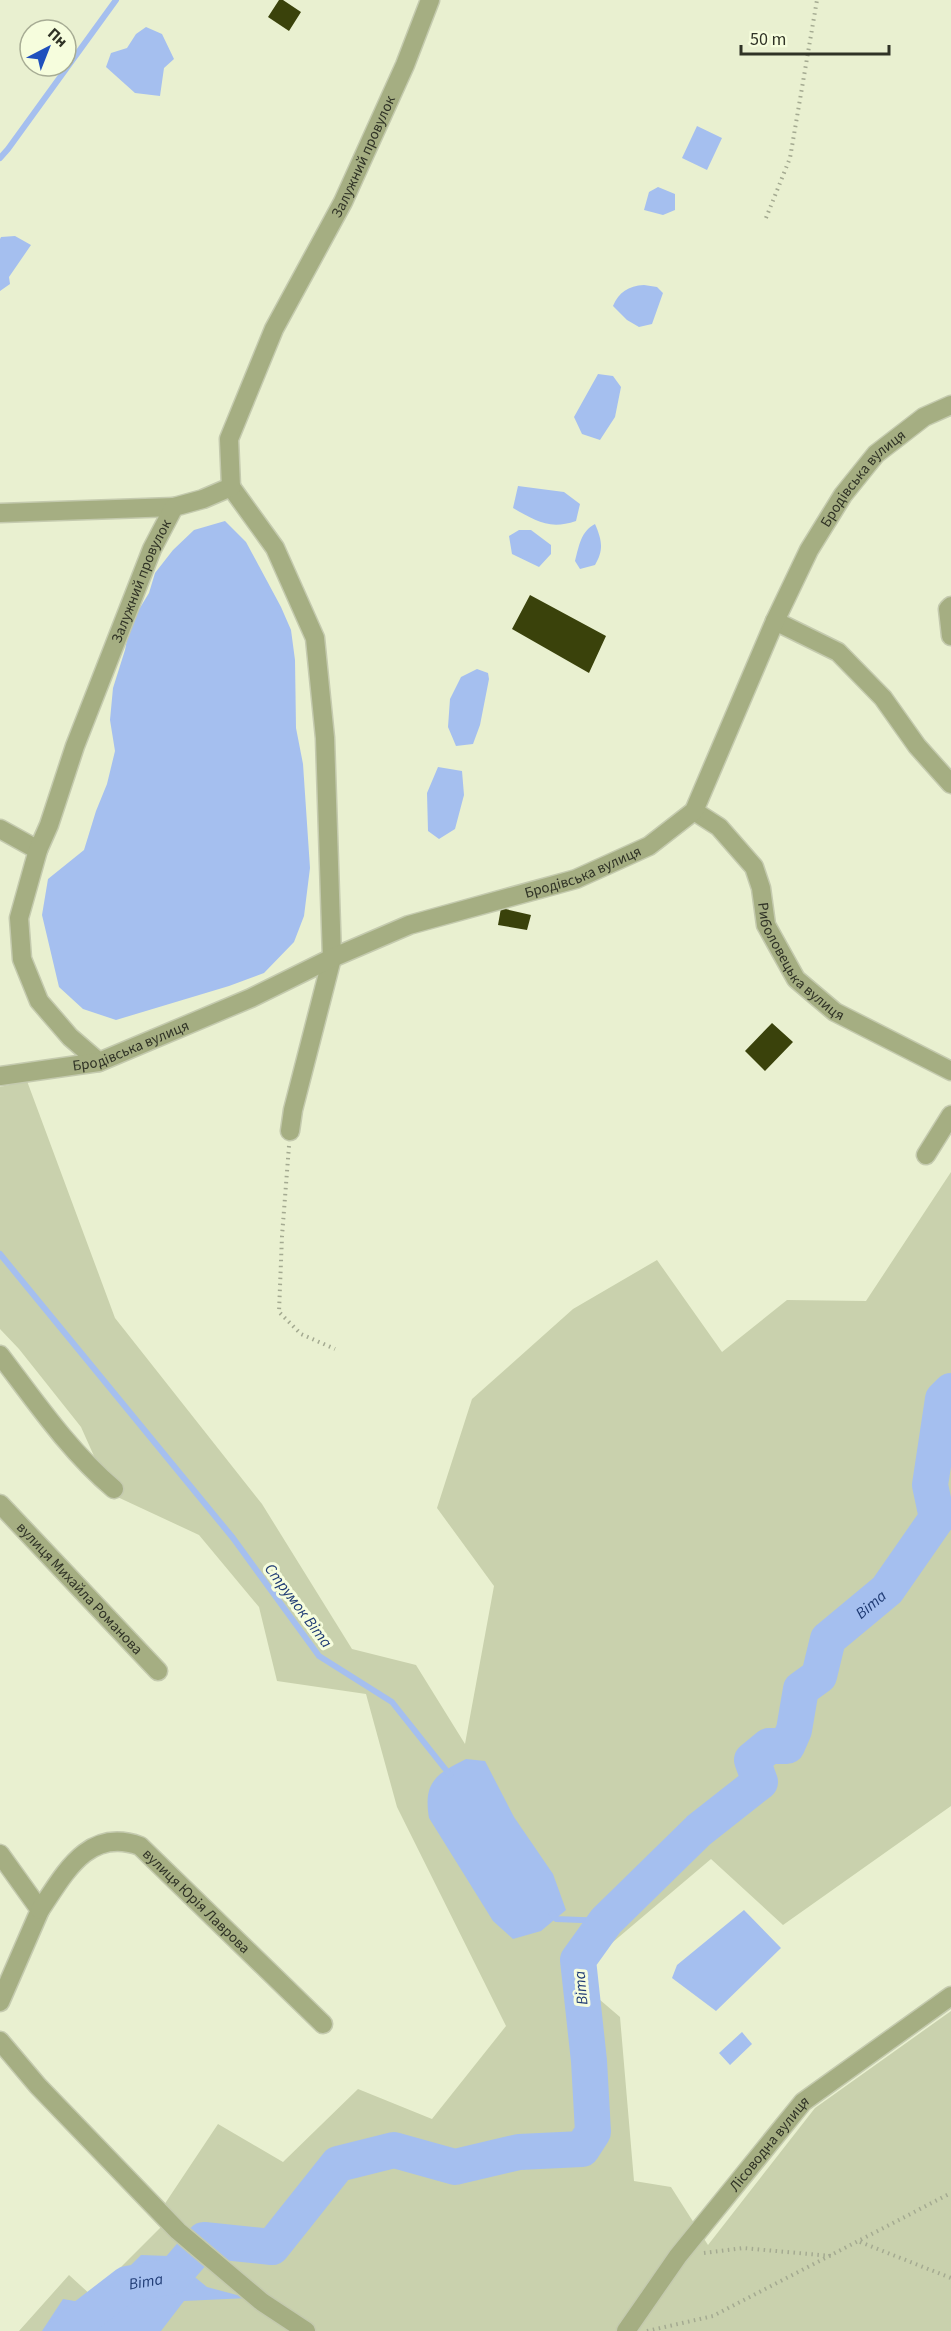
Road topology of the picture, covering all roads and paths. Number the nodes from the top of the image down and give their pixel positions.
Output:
1 (430, 0) edge
2 (817, 0) edge
3 (766, 218) dead end
4 (951, 405) edge
5 (231, 487) junction
6 (174, 507) junction
7 (0, 513) edge
8 (951, 606) edge
9 (775, 621) junction
10 (951, 636) edge
11 (951, 784) edge
12 (694, 811) junction
13 (0, 829) edge
14 (38, 850) junction
15 (332, 958) junction
16 (99, 1062) junction
17 (951, 1071) edge
18 (0, 1076) edge
19 (951, 1115) edge
20 (290, 1131) joint
21 (926, 1155) dead end
22 (335, 1349) dead end
23 (0, 1355) edge
24 (114, 1489) dead end
25 (0, 1504) edge
26 (158, 1671) dead end
27 (0, 1854) edge
28 (40, 1910) junction
29 (951, 1996) edge
30 (0, 2002) edge
31 (323, 2024) dead end
32 (0, 2041) edge
33 (951, 2193) edge
34 (860, 2241) junction
35 (678, 2256) junction
36 (831, 2256) junction
37 (951, 2278) edge
38 (306, 2331) edge
39 (626, 2331) edge
40 (646, 2331) edge

1 - 5 street, Залужний провулок
2 - 3 path
4 - 9 street, Бродівська вулиця
5 - 6 street, Залужний провулок
5 - 15 street
6 - 7 street
6 - 14 street, Залужний провулок
8 - 10 street
9 - 11 street
9 - 12 street, Бродівська вулиця
12 - 15 street, Бродівська вулиця
12 - 17 street, Риболовецька вулиця
13 - 14 street
14 - 16 street, Залужний провулок
15 - 16 street, Бродівська вулиця
15 - 20 street
16 - 18 street, Бродівська вулиця
19 - 21 street
20 - 22 path
23 - 24 street
25 - 26 street, вулиця Михайла Романова
27 - 28 street
28 - 30 street, вулиця Юрія Лаврова
28 - 31 street, вулиця Юрія Лаврова
29 - 35 street, Лісоводна вулиця
32 - 38 street
33 - 34 path
34 - 36 path
34 - 37 path
35 - 36 path
35 - 39 street, Лісоводна вулиця
36 - 40 path

